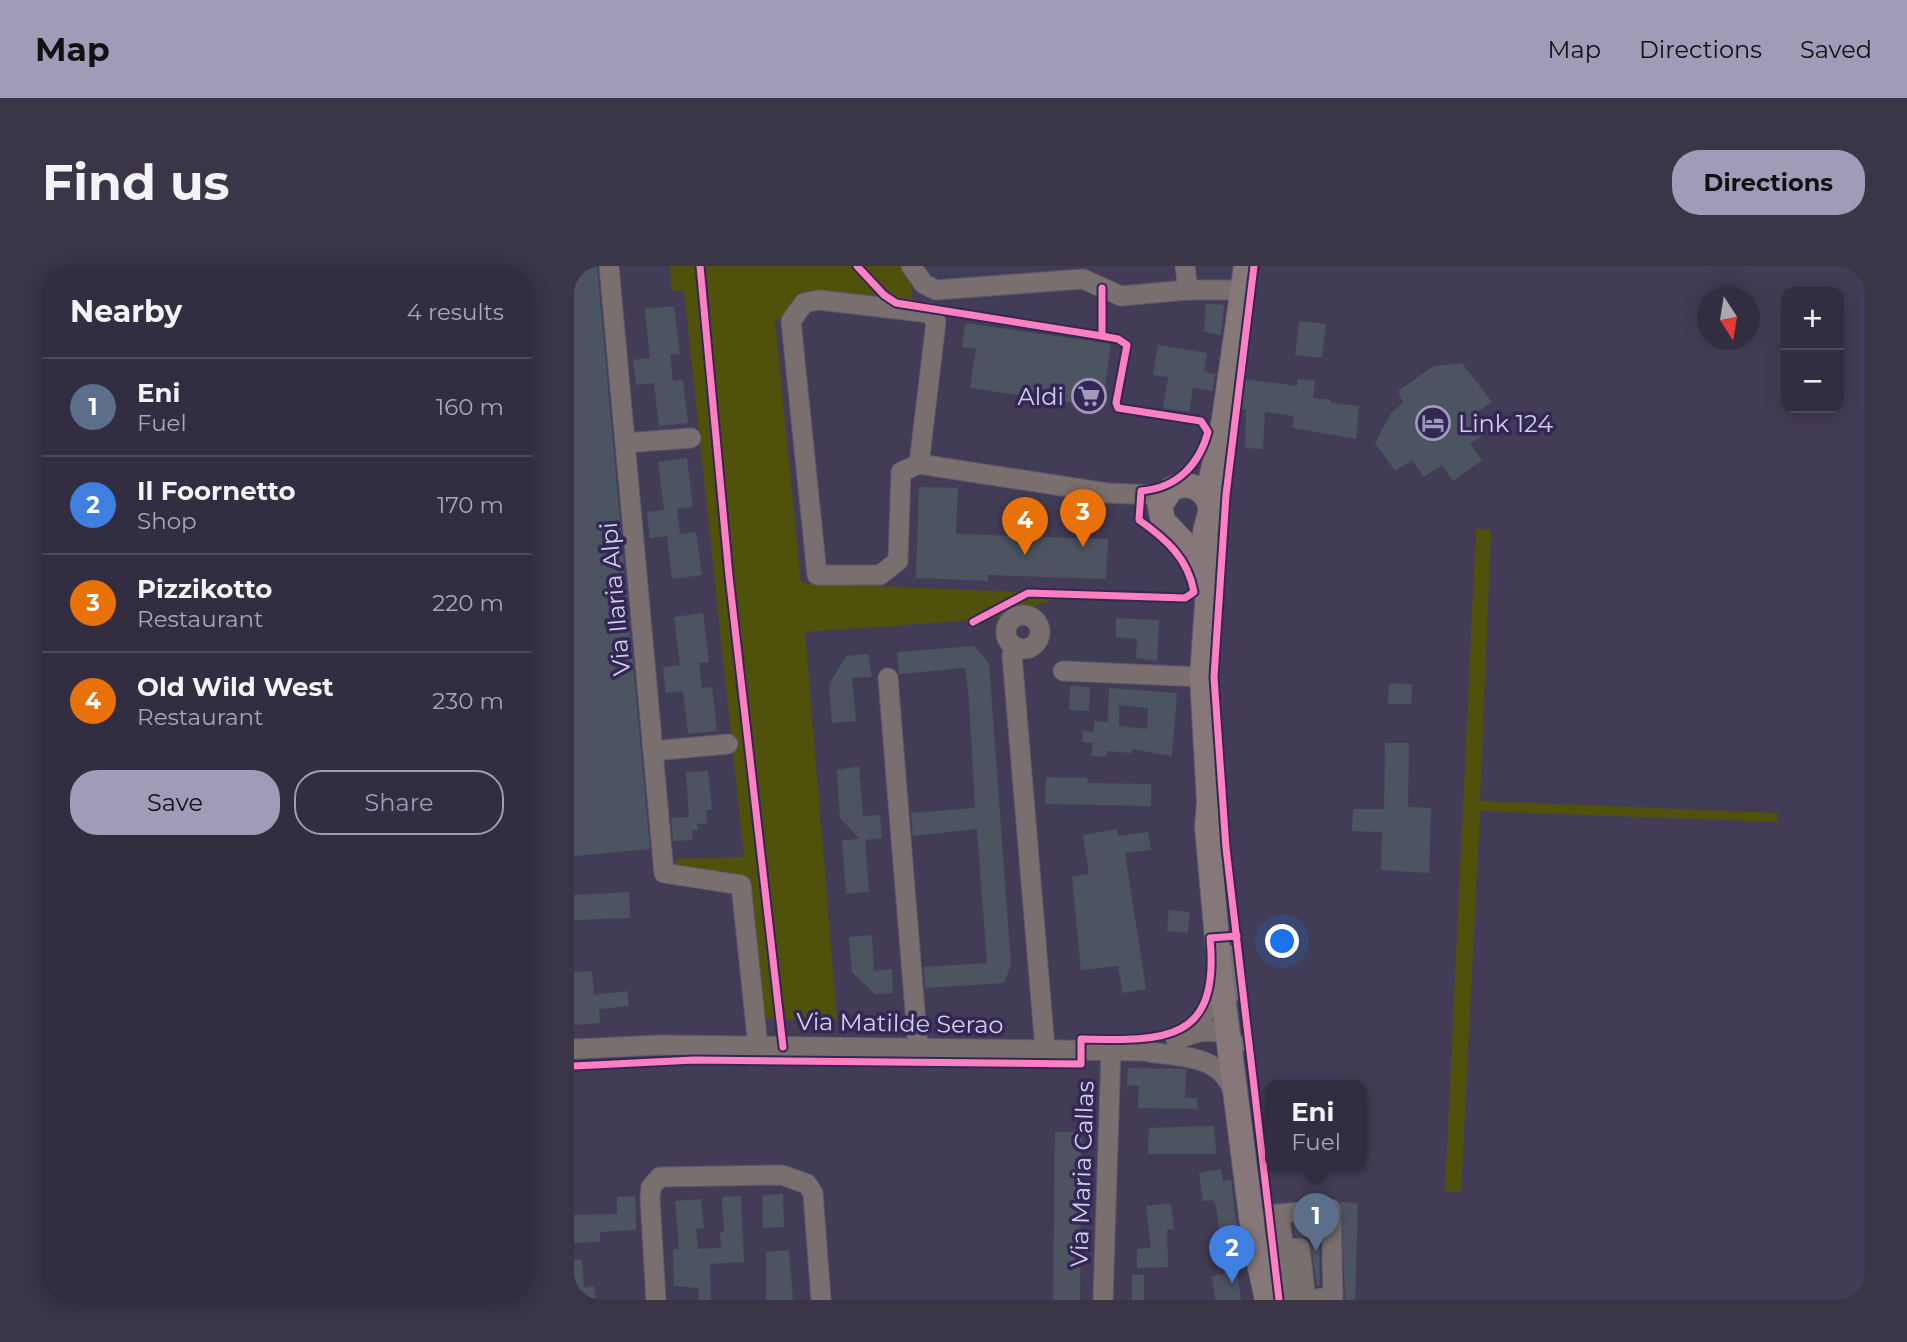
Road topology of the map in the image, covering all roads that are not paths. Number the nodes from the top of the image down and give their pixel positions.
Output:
1 (609, 266) edge
2 (911, 266) edge
3 (1185, 266) edge
4 (1244, 278) edge
5 (1188, 289) junction
6 (1224, 419) junction
7 (691, 438) dead end
8 (625, 443) junction
9 (919, 464) junction
10 (1175, 487) junction
11 (1107, 493) junction
12 (1209, 512) junction
13 (1167, 525) junction
14 (1207, 590) junction
15 (1019, 648) dead end
16 (1063, 671) dead end
17 (1202, 677) junction
18 (888, 678) dead end
19 (728, 744) dead end
20 (653, 751) junction
21 (1226, 964) junction
22 (1228, 1037) junction
23 (758, 1046) junction
24 (1178, 1047) junction
25 (918, 1048) junction
26 (574, 1049) edge
27 (1045, 1049) junction
28 (1111, 1050) junction
29 (1235, 1096) junction
30 (1254, 1142) junction
31 (1284, 1249) junction
32 (1263, 1272) junction
33 (656, 1300) edge
34 (821, 1300) edge
35 (1103, 1300) edge
36 (1267, 1300) edge
37 (1293, 1300) edge
38 (1306, 1300) edge

1 - 8 street, Via Ilaria Alpi
2 - 5 street
3 - 5 street
4 - 5 street
4 - 6 main road
6 - 10 main road
6 - 12 main road
7 - 8 street
8 - 20 street, Via Ilaria Alpi
9 - 9 street
9 - 11 street
10 - 11 street
10 - 12 main road
10 - 13 main road
11 - 13 street
12 - 13 main road
12 - 14 main road
13 - 14 main road
14 - 17 main road
15 - 27 street
16 - 17 street
17 - 21 main road
18 - 25 street
19 - 20 street
20 - 23 street, Via Ilaria Alpi
21 - 22 main road
21 - 24 street
21 - 30 main road
22 - 24 street, Via Matilde Serao
22 - 29 main road
22 - 30 street
23 - 25 street, Via Matilde Serao
23 - 26 street, Via Matilde Serao
24 - 28 street, Via Matilde Serao
24 - 29 street, Via Matilde Serao
25 - 27 street, Via Matilde Serao
27 - 28 street, Via Matilde Serao
28 - 35 street, Via Maria Callas
29 - 32 main road
30 - 32 main road
31 - 37 street
31 - 38 street
31 - 38 street
32 - 36 main road
33 - 34 street

